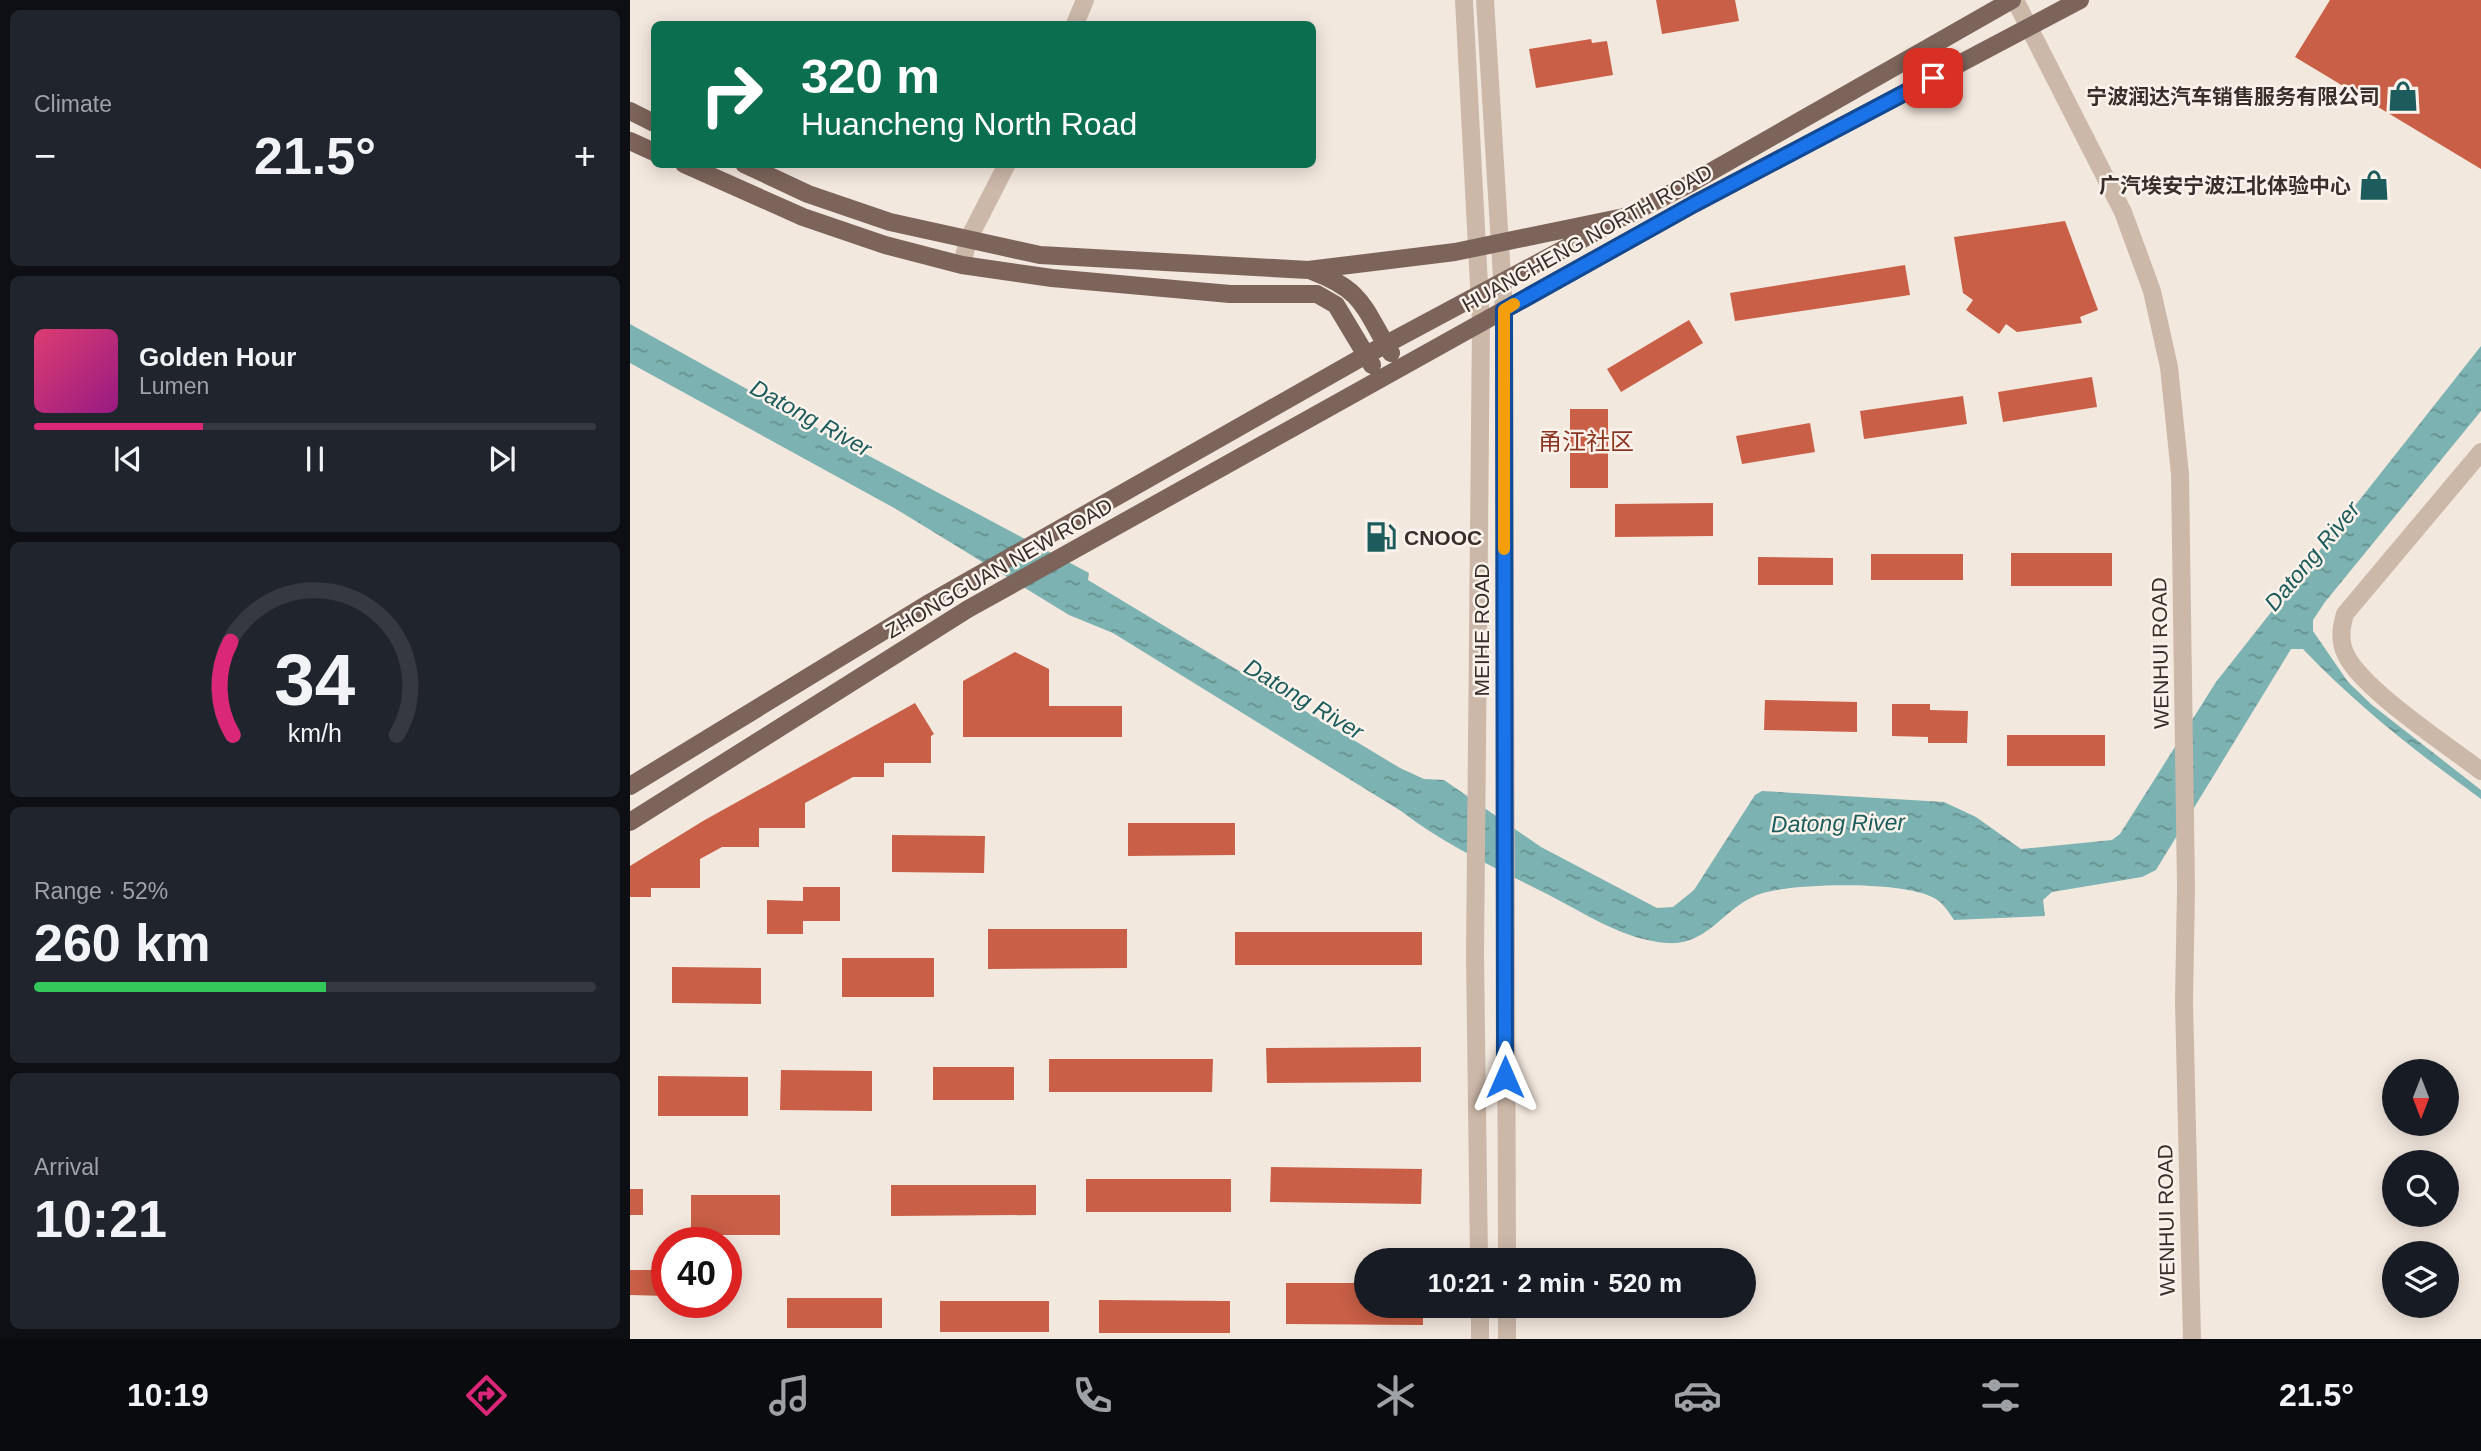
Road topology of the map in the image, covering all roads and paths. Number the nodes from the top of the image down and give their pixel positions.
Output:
1 (1086, 0) edge
2 (1464, 0) edge
3 (1485, 0) edge
4 (2014, 0) edge
5 (2080, 0) edge
6 (1076, 21) edge
7 (2029, 27) junction
8 (630, 111) edge
9 (651, 122) edge
10 (630, 141) edge
11 (651, 151) edge
12 (693, 168) edge
13 (753, 168) edge
14 (1005, 168) edge
15 (1624, 217) junction
16 (968, 240) junction
17 (1499, 243) junction
18 (1477, 247) junction
19 (962, 265) junction
20 (1308, 270) junction
21 (1502, 283) junction
22 (1481, 295) junction
23 (1504, 310) junction
24 (1481, 323) junction
25 (1386, 346) junction
26 (1366, 355) junction
27 (1400, 368) junction
28 (1380, 378) junction
29 (2481, 452) edge
30 (2481, 771) edge
31 (630, 786) edge
32 (630, 822) edge
33 (1479, 1248) edge
34 (1507, 1248) edge
35 (1480, 1318) edge
36 (1507, 1318) edge
37 (1480, 1339) edge
38 (1507, 1339) edge
39 (2192, 1339) edge

1 - 6 street
2 - 18 street, MEIHE ROAD
3 - 17 street, MEIHE ROAD
4 - 7 street, WENHUI ROAD
4 - 15 main road, HUANCHENG NORTH ROAD
5 - 7 main road, HUANCHENG NORTH ROAD
7 - 23 main road, HUANCHENG NORTH ROAD
7 - 39 street, WENHUI ROAD
8 - 9 main road
10 - 11 main road
12 - 19 main road
13 - 16 main road, HUANCHENG NORTH ROAD
14 - 16 street
15 - 17 main road, HUANCHENG NORTH ROAD
15 - 21 main road, HUANCHENG NORTH ROAD
16 - 19 street
16 - 20 main road, HUANCHENG NORTH ROAD
17 - 18 main road, HUANCHENG NORTH ROAD
17 - 21 street, MEIHE ROAD
18 - 20 main road, HUANCHENG NORTH ROAD
18 - 22 street, MEIHE ROAD
19 - 26 main road
20 - 25 main road, HUANCHENG NORTH ROAD
21 - 22 main road, HUANCHENG NORTH ROAD
21 - 23 street, MEIHE ROAD
22 - 24 street, MEIHE ROAD
22 - 25 main road, HUANCHENG NORTH ROAD
23 - 24 main road, HUANCHENG NORTH ROAD
23 - 34 street, MEIHE ROAD
24 - 27 main road, HUANCHENG NORTH ROAD
24 - 33 street, MEIHE ROAD
25 - 26 main road, HUANCHENG NORTH ROAD
25 - 27 main road, HUANCHENG NORTH ROAD
26 - 28 main road
26 - 31 main road, ZHONGGUAN NEW ROAD
27 - 28 main road, ZHONGGUAN NEW ROAD
28 - 32 main road, ZHONGGUAN NEW ROAD
29 - 30 street
35 - 37 street
36 - 38 street

